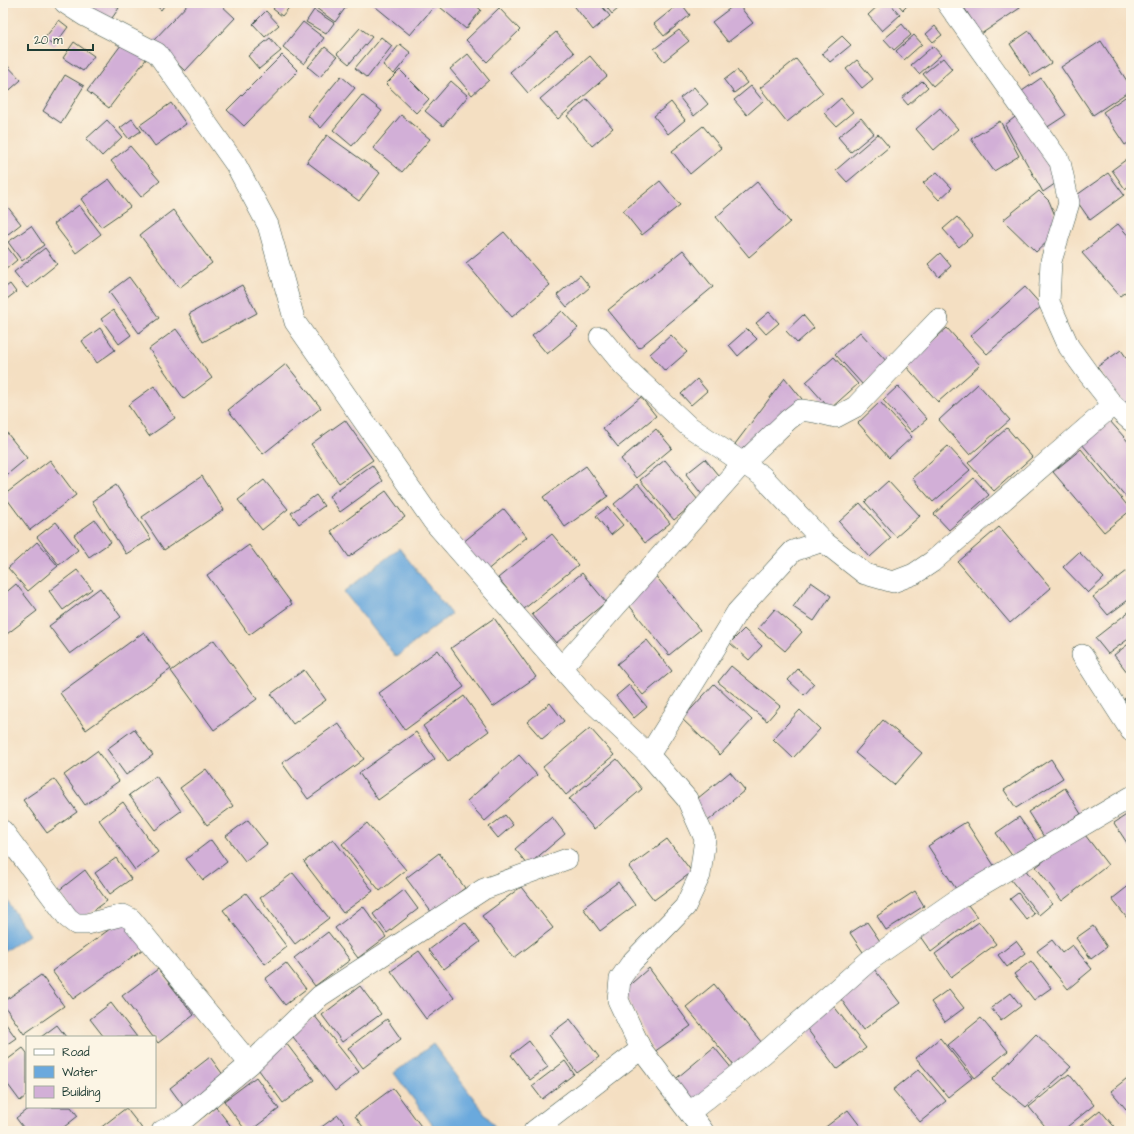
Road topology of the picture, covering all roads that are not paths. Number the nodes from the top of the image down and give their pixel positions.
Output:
1 (65, 3) edge
2 (946, 3) edge
3 (938, 320) dead end
4 (600, 337) dead end
5 (1113, 405) junction
6 (1131, 421) edge
7 (743, 463) junction
8 (823, 541) junction
9 (1082, 654) dead end
10 (561, 668) junction
11 (1131, 731) edge
12 (649, 755) junction
13 (1131, 797) edge
14 (3, 831) edge
15 (567, 859) dead end
16 (641, 1049) junction
17 (250, 1064) junction
18 (690, 1112) junction
19 (162, 1131) edge
20 (534, 1131) edge
21 (703, 1131) edge

1 - 10 street
2 - 5 street
3 - 7 street
4 - 7 street
5 - 6 street
5 - 8 street
7 - 8 street
7 - 10 street
8 - 12 street
9 - 11 street
10 - 12 street
12 - 16 street
13 - 18 street
14 - 17 street
15 - 17 street
16 - 18 street
16 - 20 street
17 - 19 street
18 - 21 street

